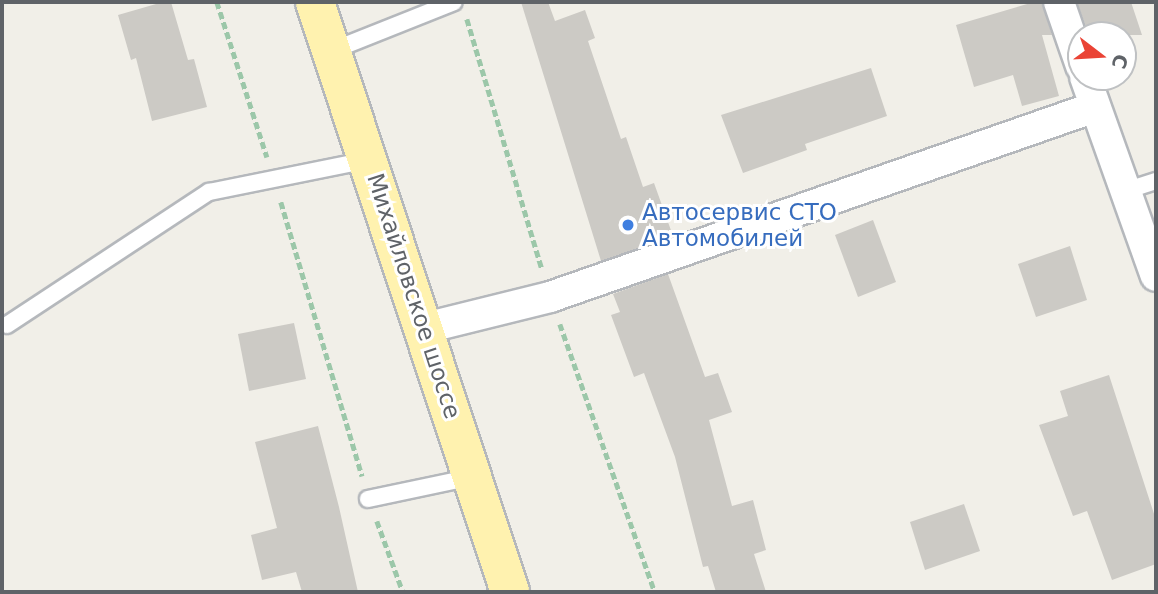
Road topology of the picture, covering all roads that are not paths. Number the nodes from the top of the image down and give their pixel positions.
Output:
1 (315, 2) edge
2 (454, 2) edge
3 (1059, 2) edge
4 (1067, 25) edge
5 (331, 51) junction
6 (1090, 91) edge
7 (1095, 107) junction
8 (369, 159) junction
9 (1156, 181) edge
10 (1125, 191) junction
11 (1156, 276) edge
12 (7, 325) dead end
13 (425, 328) junction
14 (473, 477) junction
15 (368, 499) road end
16 (510, 592) edge

1 - 5 main road, Михайловское шоссе
2 - 5 lane
3 - 4 street
5 - 8 main road, Михайловское шоссе
6 - 7 street
7 - 10 street
7 - 13 street
8 - 12 lane
8 - 13 main road, Михайловское шоссе
9 - 10 lane
10 - 11 street
13 - 14 main road, Михайловское шоссе
14 - 15 lane
14 - 16 main road, Михайловское шоссе

